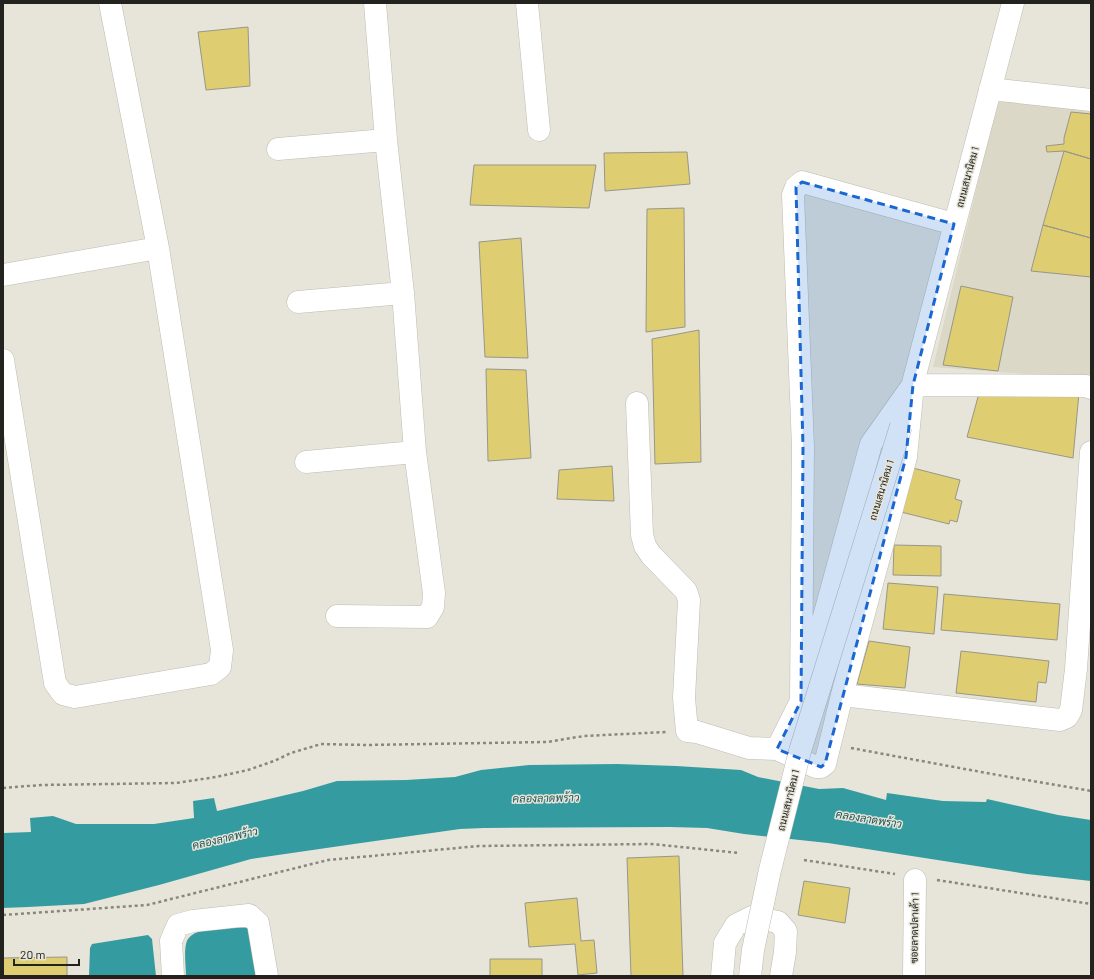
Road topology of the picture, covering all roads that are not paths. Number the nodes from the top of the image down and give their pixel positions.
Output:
1 (110, 3) edge
2 (375, 3) edge
3 (527, 3) edge
4 (1013, 3) edge
5 (990, 89) junction
6 (1091, 100) edge
7 (539, 130) dead end
8 (386, 140) junction
9 (278, 149) dead end
10 (954, 224) junction
11 (158, 248) junction
12 (3, 275) edge
13 (402, 293) junction
14 (298, 302) dead end
15 (3, 360) edge
16 (913, 385) junction
17 (1091, 388) edge
18 (637, 403) dead end
19 (415, 452) junction
20 (1091, 452) edge
21 (306, 462) dead end
22 (337, 616) dead end
23 (1083, 671) edge
24 (842, 695) junction
25 (801, 702) junction
26 (776, 749) junction
27 (916, 878) road end
28 (173, 976) edge
29 (267, 976) edge
30 (722, 976) edge
31 (750, 976) edge
32 (781, 976) edge
33 (914, 976) edge

1 - 11 street
2 - 8 street
3 - 7 street
4 - 5 street, ถนนเสนานิคม 1
5 - 6 street
5 - 10 street, ถนนเสนานิคม 1
8 - 9 street
8 - 13 street
10 - 16 street, ถนนเสนานิคม 1
10 - 25 street
11 - 12 street
11 - 15 street
13 - 14 street
13 - 19 street
16 - 17 street
16 - 24 street
16 - 25 street
16 - 31 street, ถนนเสนานิคม 1, bridge
18 - 26 street
19 - 21 street
19 - 22 street
20 - 23 street
23 - 24 street
24 - 26 street
25 - 26 street
27 - 33 street, ซอยลาดปลาเค้า 1
28 - 29 street
30 - 32 street

